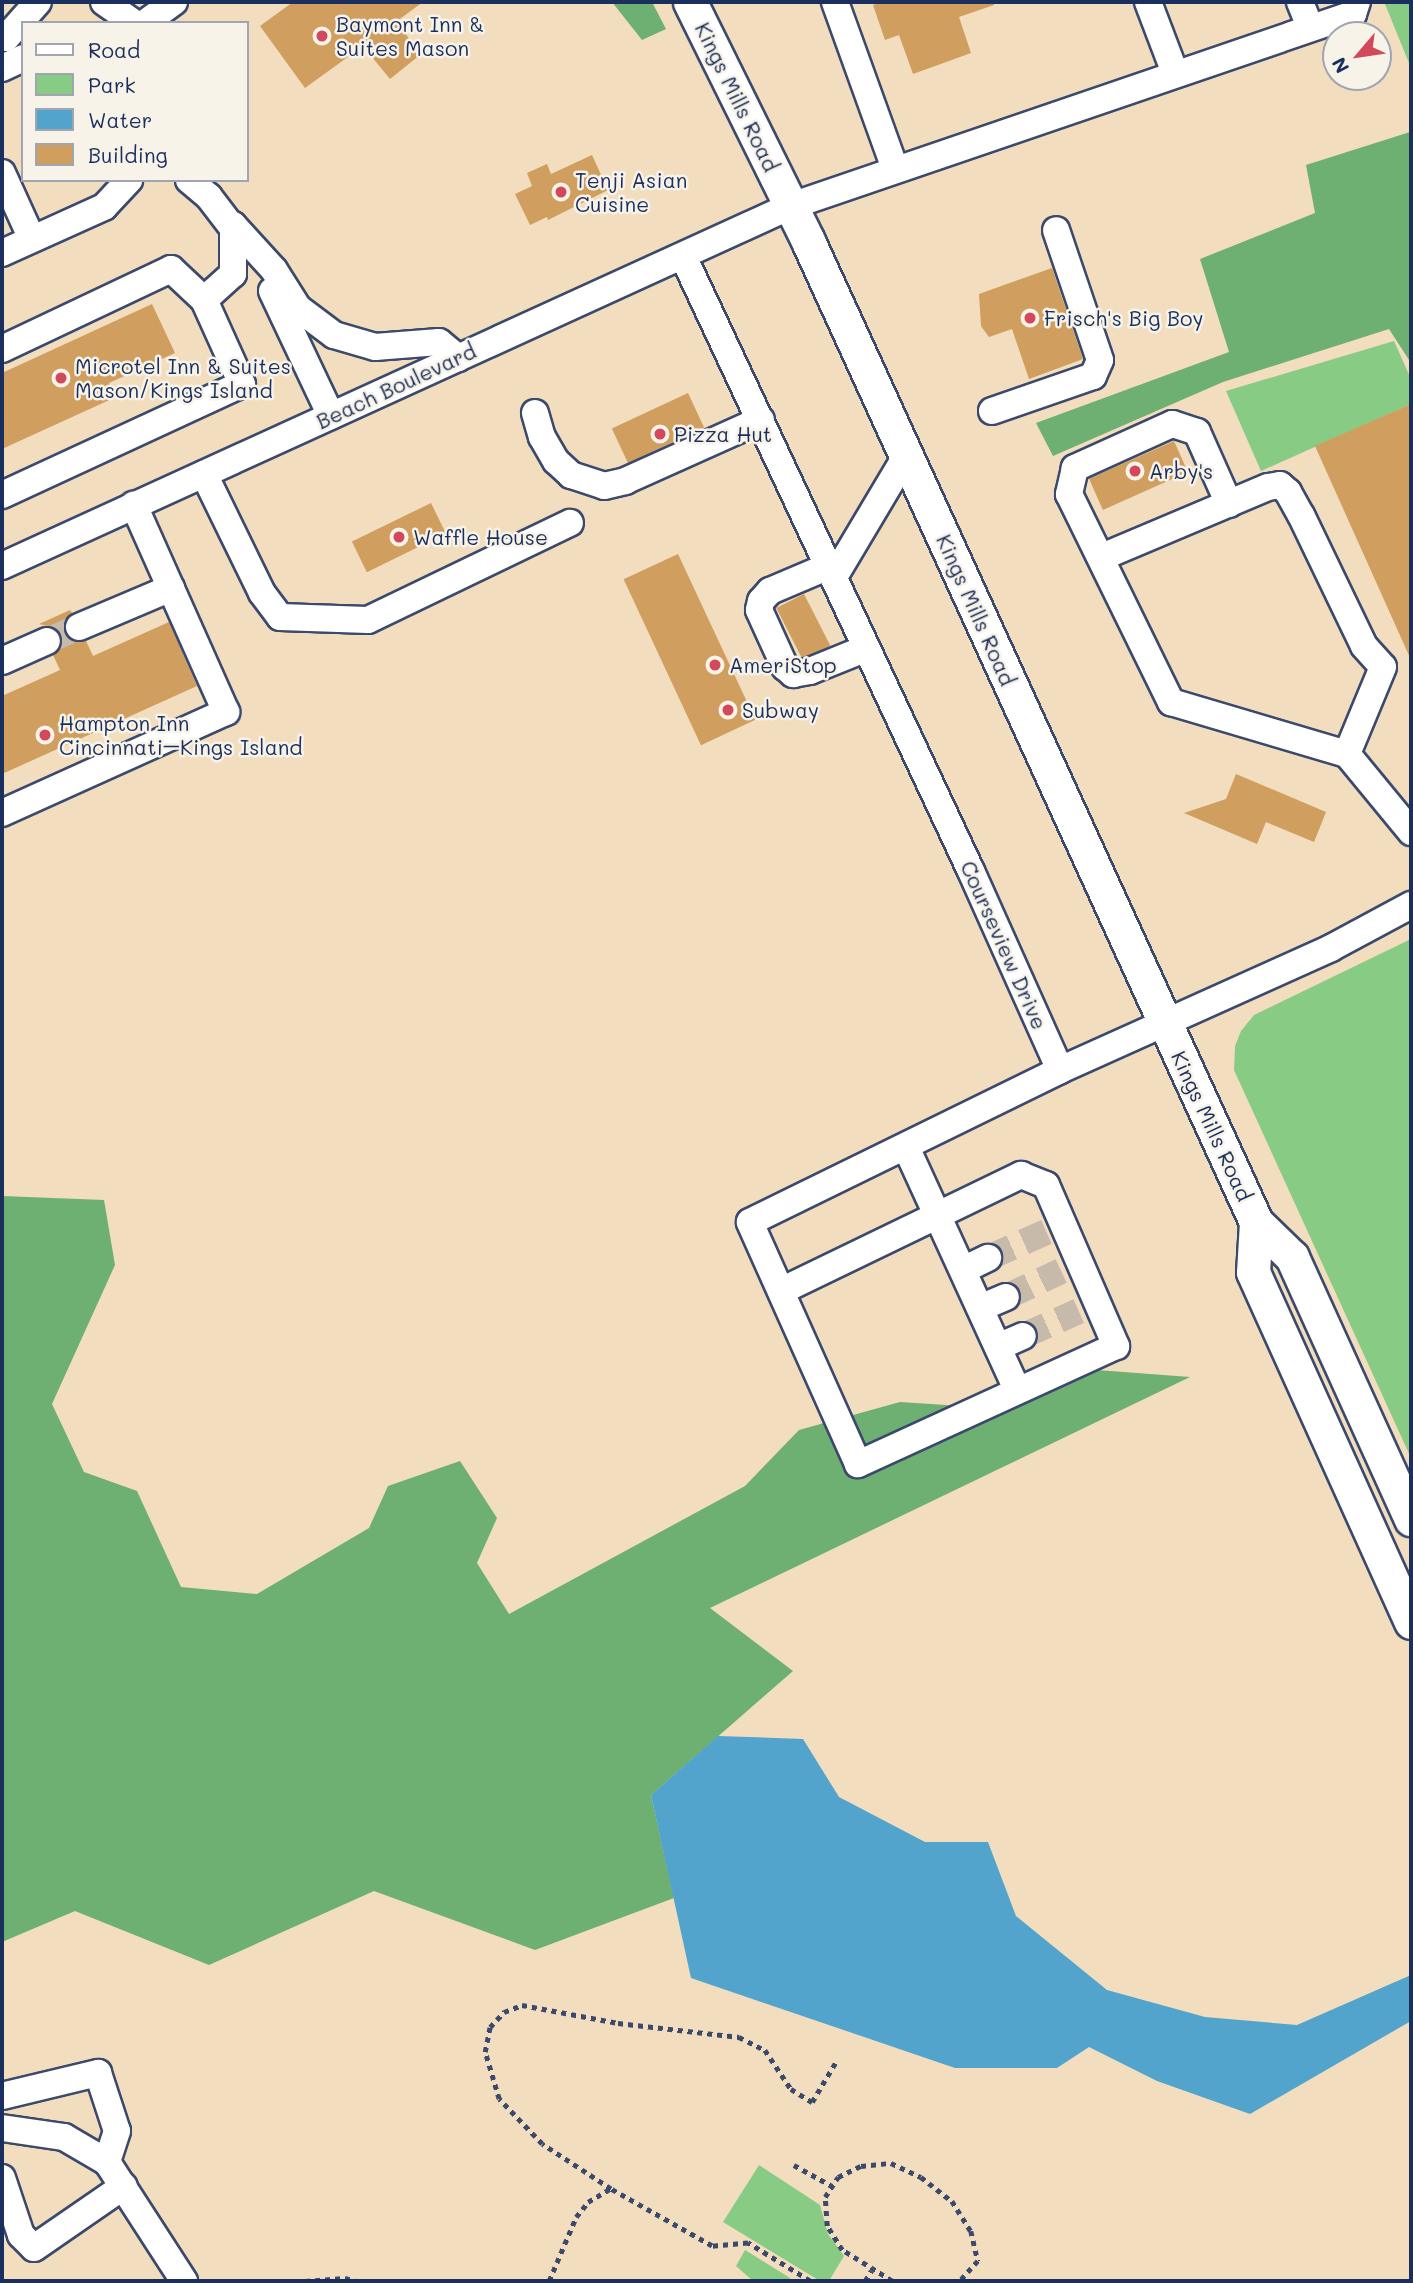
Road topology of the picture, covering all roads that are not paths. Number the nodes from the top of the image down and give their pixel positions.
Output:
1 (38, 2) edge
2 (104, 2) edge
3 (174, 2) edge
4 (690, 2) edge
5 (835, 2) edge
6 (1148, 2) edge
7 (1300, 2) edge
8 (1357, 2) edge
9 (24, 21) edge
10 (131, 21) edge
11 (148, 21) edge
12 (21, 26) edge
13 (1310, 27) junction
14 (10, 41) edge
15 (21, 59) edge
16 (2, 68) edge
17 (1175, 73) junction
18 (895, 169) junction
19 (2, 173) edge
20 (127, 182) edge
21 (191, 182) edge
22 (790, 206) junction
23 (233, 225) junction
24 (1056, 230) dead end
25 (32, 239) junction
26 (2, 253) edge
27 (683, 256) junction
28 (204, 300) junction
29 (2, 349) edge
30 (458, 358) junction
31 (992, 411) dead end
32 (536, 413) dead end
33 (331, 416) junction
34 (761, 420) junction
35 (905, 456) junction
36 (204, 474) junction
37 (2, 495) edge
38 (1238, 500) junction
39 (134, 505) junction
40 (570, 523) dead end
41 (1102, 557) junction
42 (2, 566) edge
43 (831, 572) junction
44 (171, 588) junction
45 (79, 627) tunnel mouth
46 (47, 641) tunnel mouth
47 (867, 648) junction
48 (2, 661) edge
49 (1346, 754) junction
50 (2, 813) edge
51 (1411, 832) edge
52 (1411, 905) edge
53 (1165, 1024) junction
54 (1060, 1070) junction
55 (906, 1147) junction
56 (938, 1216) junction
57 (1256, 1222) junction
58 (988, 1258) tunnel mouth
59 (963, 1270) junction
60 (781, 1291) junction
61 (1006, 1297) tunnel mouth
62 (980, 1308) junction
63 (1023, 1336) tunnel mouth
64 (998, 1348) junction
65 (1017, 1389) junction
66 (1411, 1519) edge
67 (1411, 1622) edge
68 (2, 2096) edge
69 (2, 2128) edge
70 (107, 2162) junction
71 (2, 2178) edge
72 (124, 2186) junction
73 (184, 2281) edge

1 - 9 street
2 - 10 street
3 - 11 street
4 - 22 main road, Kings Mills Road
5 - 18 street
6 - 17 street
7 - 13 street
8 - 13 street, Beach Boulevard
12 - 14 street
13 - 17 street, Beach Boulevard
15 - 16 street
17 - 18 street, Beach Boulevard
18 - 22 street, Beach Boulevard
19 - 25 street
20 - 25 street
21 - 23 street
22 - 27 street, Beach Boulevard
22 - 35 main road, Kings Mills Road
23 - 28 street
23 - 30 street
23 - 33 street
24 - 31 street
25 - 26 street
27 - 30 street, Beach Boulevard
27 - 34 street, Courseview Drive
28 - 29 street
28 - 37 street
30 - 33 street, Beach Boulevard
32 - 34 street
33 - 36 street, Beach Boulevard
34 - 43 street, Courseview Drive
35 - 43 street
35 - 53 main road, Kings Mills Road
36 - 39 street, Beach Boulevard
36 - 40 street
38 - 41 street
38 - 41 street
38 - 49 street
39 - 42 street, Beach Boulevard
39 - 44 street
41 - 49 street
43 - 47 street, Courseview Drive
43 - 47 street
44 - 45 street
44 - 50 street
46 - 48 street
47 - 54 street, Courseview Drive
49 - 51 street
52 - 53 street
53 - 54 street
53 - 57 main road, Kings Mills Road
54 - 55 street
55 - 56 street
55 - 60 street
56 - 59 street
56 - 60 street
56 - 65 street
57 - 66 main road, Kings Mills Road
57 - 67 main road, Kings Mills Road
58 - 59 street
59 - 62 street
60 - 65 street
61 - 62 street
62 - 64 street
63 - 64 street
64 - 65 street
68 - 70 street
69 - 70 street
70 - 72 street
71 - 72 street
72 - 73 street

